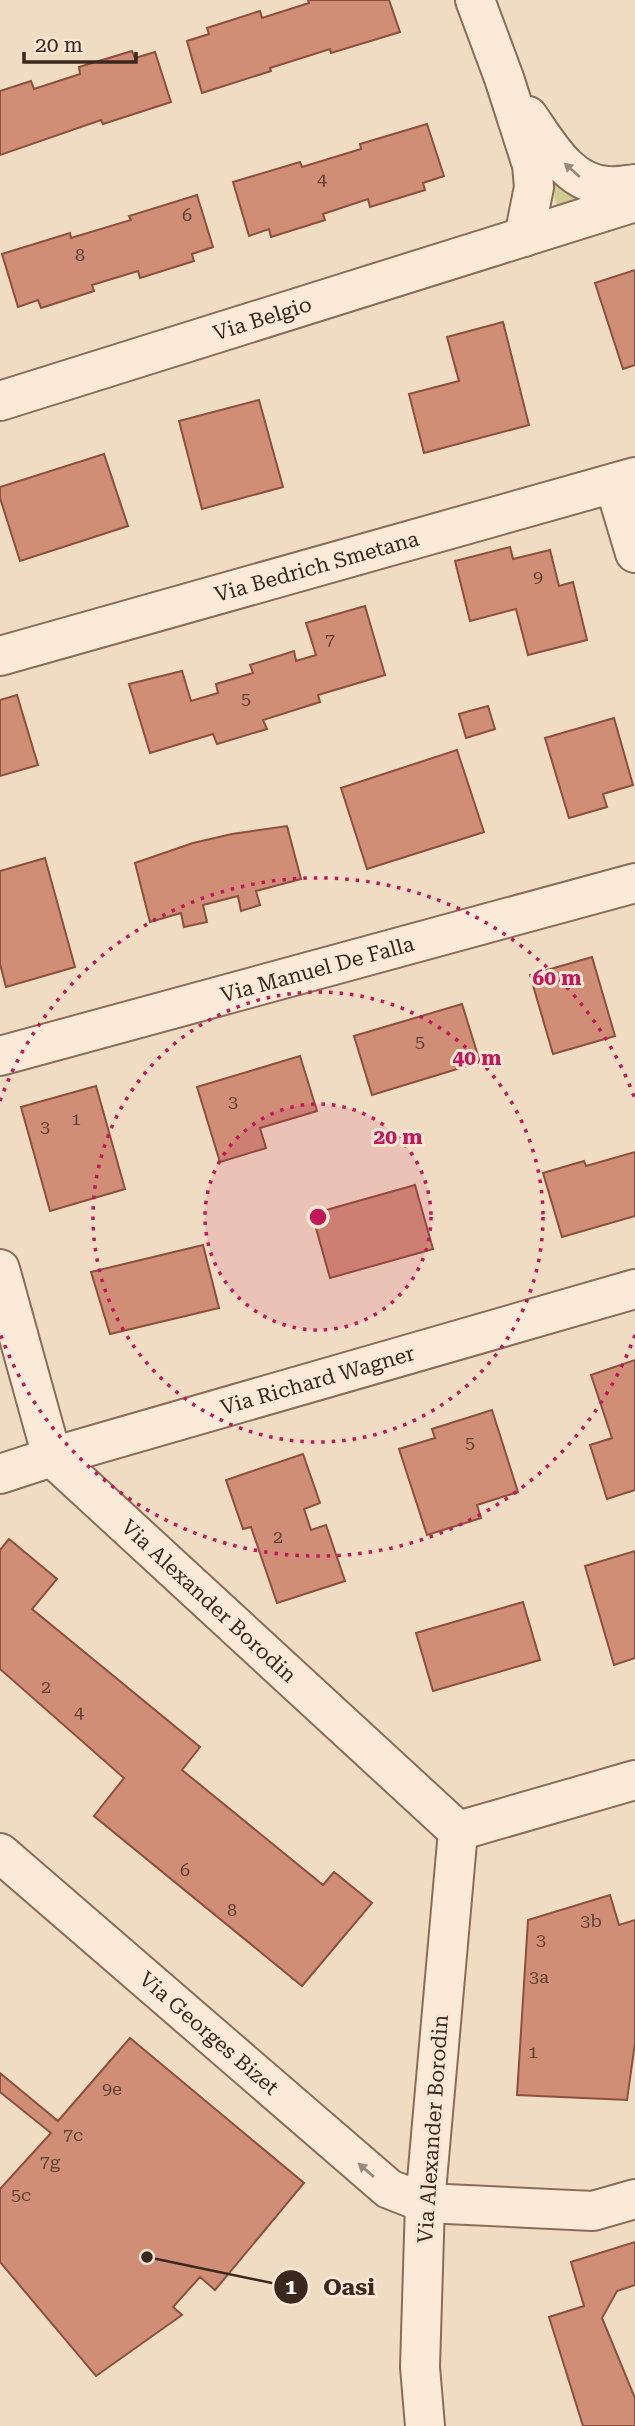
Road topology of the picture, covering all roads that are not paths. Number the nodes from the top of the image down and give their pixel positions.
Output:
1 (475, 0) edge
2 (504, 78) junction
3 (635, 184) edge
4 (635, 202) edge
5 (524, 237) junction
6 (0, 401) edge
7 (624, 480) edge
8 (635, 553) edge
9 (0, 656) edge
10 (635, 883) edge
11 (0, 1056) edge
12 (0, 1269) edge
13 (635, 1289) edge
14 (52, 1457) junction
15 (0, 1475) edge
16 (635, 1780) edge
17 (458, 1831) junction
18 (0, 1853) edge
19 (635, 2199) edge
20 (425, 2203) junction
21 (425, 2426) edge

1 - 2 street
3 -> 2 street
2 - 5 street
4 - 5 street, Via Belgio
5 - 6 street, Via Belgio
7 - 8 street
7 - 9 street, Via Bedrich Smetana
10 - 11 street, Via Manuel De Falla
12 - 14 street
13 - 14 street, Via Richard Wagner
14 - 15 street, Via Richard Wagner
14 - 17 street, Via Alexander Borodin
16 - 17 street
17 - 20 street, Via Alexander Borodin
20 -> 18 street, Via Georges Bizet
19 - 20 street, Via Georges Bizet
20 - 21 street, Via Alexander Borodin

